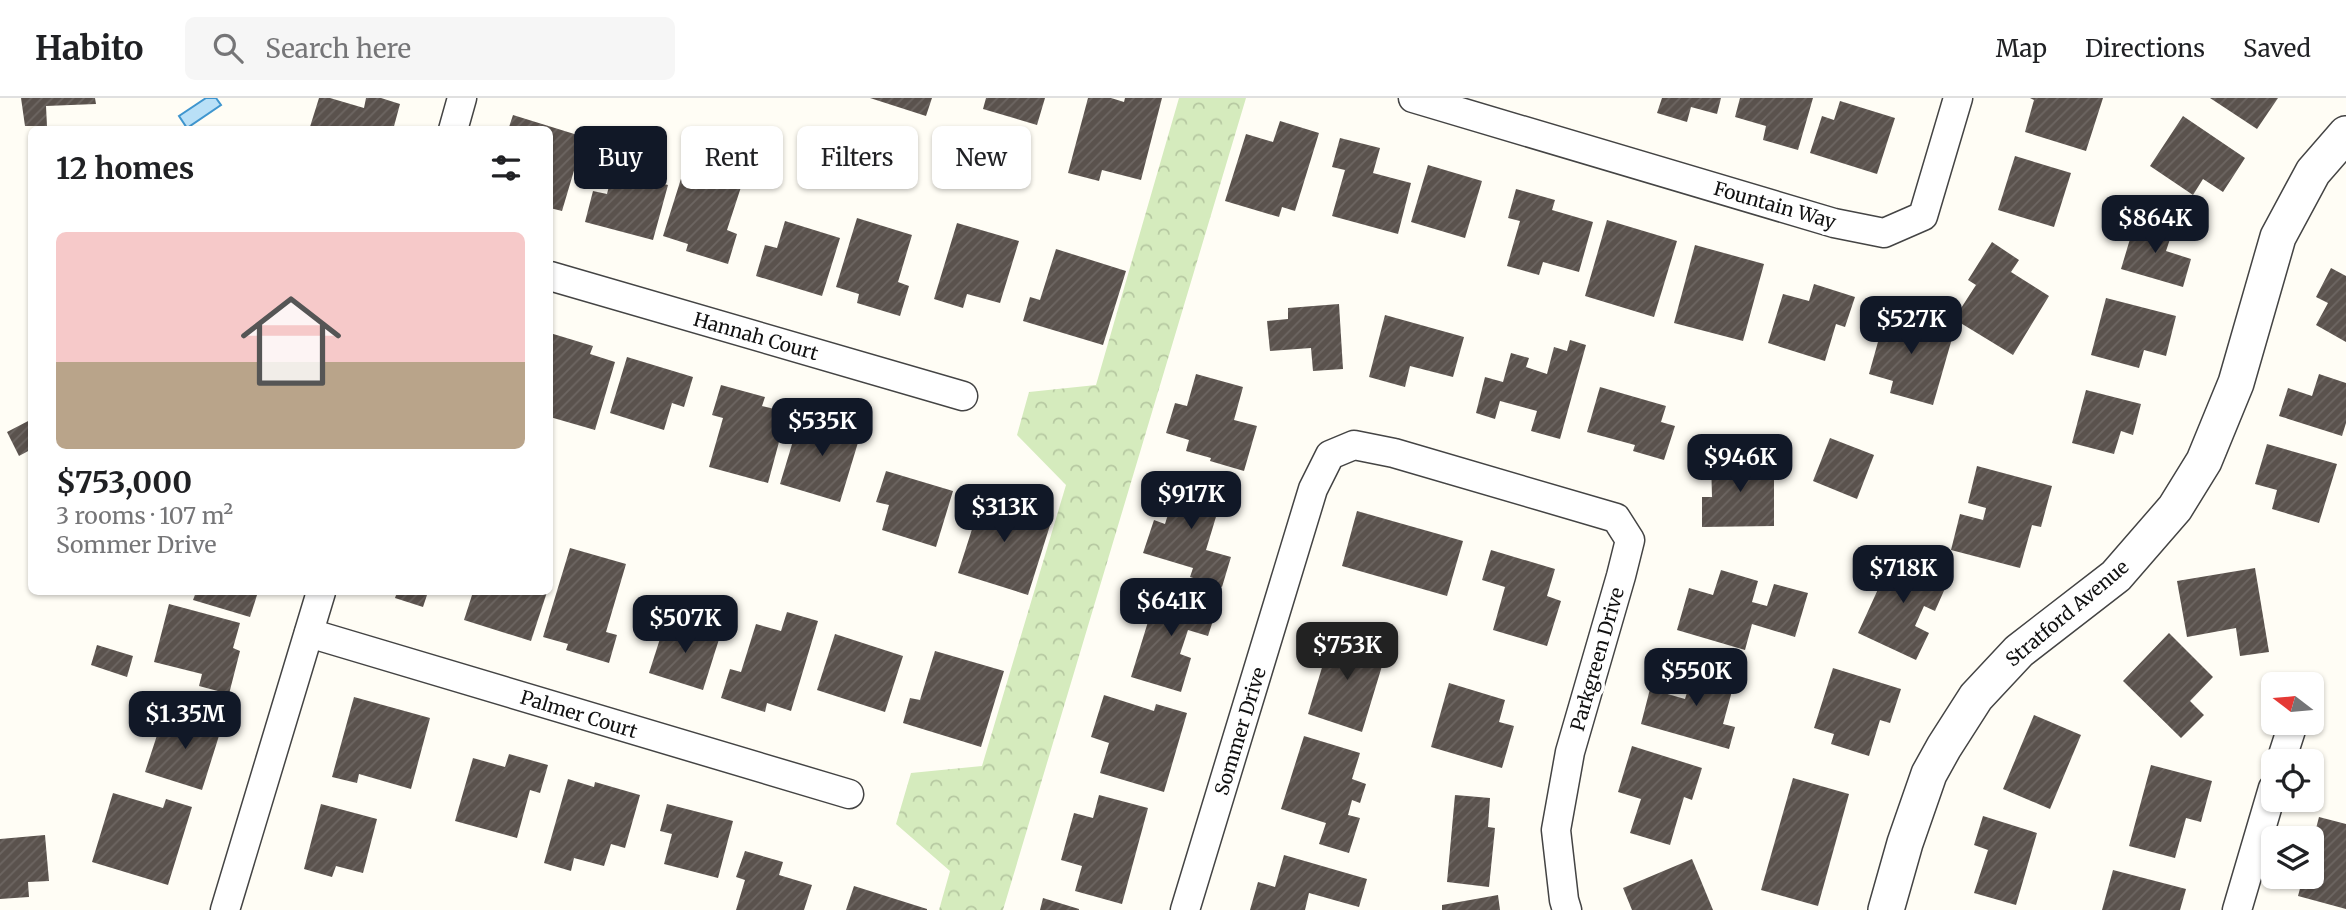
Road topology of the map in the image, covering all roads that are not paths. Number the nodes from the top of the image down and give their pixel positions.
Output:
1 (462, 98) edge
2 (1413, 98) edge
3 (1958, 98) edge
4 (454, 126) edge
5 (2346, 134) edge
6 (553, 277) edge
7 (963, 396) dead end
8 (1513, 489) joint
9 (320, 595) edge
10 (309, 633) junction
11 (849, 794) dead end
12 (2266, 812) edge
13 (225, 910) edge
14 (1185, 910) edge
15 (1567, 910) edge
16 (1886, 910) edge
17 (2237, 910) edge

1 - 4 street
2 - 3 street, Fountain Way
5 - 16 street, Stratford Avenue
6 - 7 street, Hannah Court
8 - 14 street, Sommer Drive
8 - 15 street, Parkgreen Drive
9 - 10 street
10 - 11 street, Palmer Court
10 - 13 street
12 - 17 street

